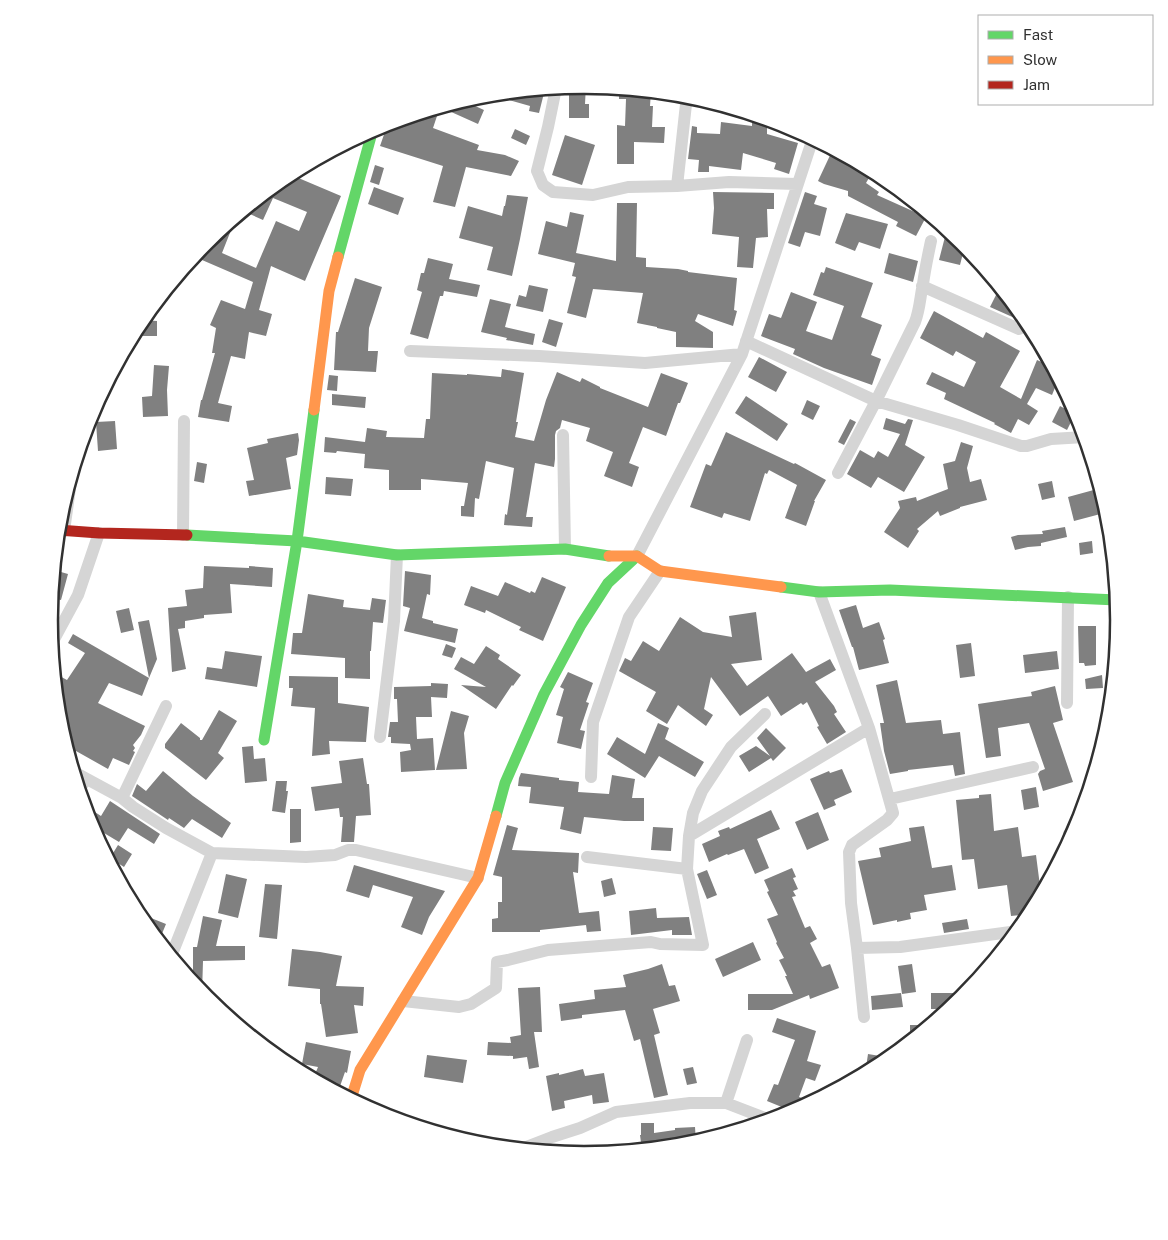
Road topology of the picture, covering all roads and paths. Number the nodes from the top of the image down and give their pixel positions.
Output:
1 (555, 95) edge
2 (686, 104) edge
3 (371, 139) edge
4 (811, 145) edge
5 (797, 184) junction
6 (677, 186) junction
7 (931, 241) dead end
8 (922, 286) junction
9 (1019, 330) dead end
10 (744, 348) junction
11 (410, 350) dead end
12 (876, 402) junction
13 (184, 421) dead end
14 (563, 435) dead end
15 (1077, 437) edge
16 (838, 473) dead end
17 (66, 530) edge
18 (99, 533) junction
19 (183, 535) junction
20 (297, 541) junction
21 (565, 549) junction
22 (397, 555) junction
23 (637, 556) junction
24 (660, 571) junction
25 (819, 592) junction
26 (1068, 597) junction
27 (1109, 600) edge
28 (58, 631) edge
29 (1067, 703) dead end
30 (166, 706) dead end
31 (765, 714) dead end
32 (869, 728) junction
33 (380, 737) dead end
34 (264, 740) dead end
35 (1033, 767) dead end
36 (81, 776) edge
37 (591, 777) dead end
38 (86, 779) junction
39 (83, 783) edge
40 (122, 798) junction
41 (890, 799) junction
42 (689, 836) junction
43 (212, 853) junction
44 (587, 857) dead end
45 (687, 869) junction
46 (478, 878) junction
47 (1008, 932) edge
48 (857, 948) junction
49 (174, 950) edge
50 (403, 1001) junction
51 (864, 1017) dead end
52 (747, 1040) dead end
53 (353, 1093) edge
54 (726, 1103) junction
55 (760, 1116) edge
56 (536, 1144) edge

1 - 6 street
2 - 6 street
3 - 20 street
4 - 5 street
5 - 6 street
5 - 10 street
7 - 8 street
8 - 9 street
8 - 12 street
10 - 11 street
10 - 12 street
10 - 23 street
12 - 15 street
12 - 16 street
13 - 19 street
14 - 21 street
17 - 18 street
18 - 19 street
18 - 28 street
19 - 20 street
20 - 22 street
20 - 34 street
21 - 22 street
21 - 23 street
22 - 33 street
23 - 24 street
23 - 46 street
24 - 25 street
24 - 37 street
25 - 26 street
25 - 32 street
26 - 27 street
26 - 29 street
30 - 40 street
31 - 42 street
32 - 41 street
32 - 42 street
35 - 41 street
36 - 38 street
38 - 39 street
38 - 40 street
40 - 43 street
41 - 48 street
42 - 45 street
43 - 46 street
43 - 49 street
44 - 45 street
45 - 50 street
46 - 50 street
47 - 48 street
48 - 51 street
50 - 53 street
52 - 54 street
54 - 55 street
54 - 56 street

